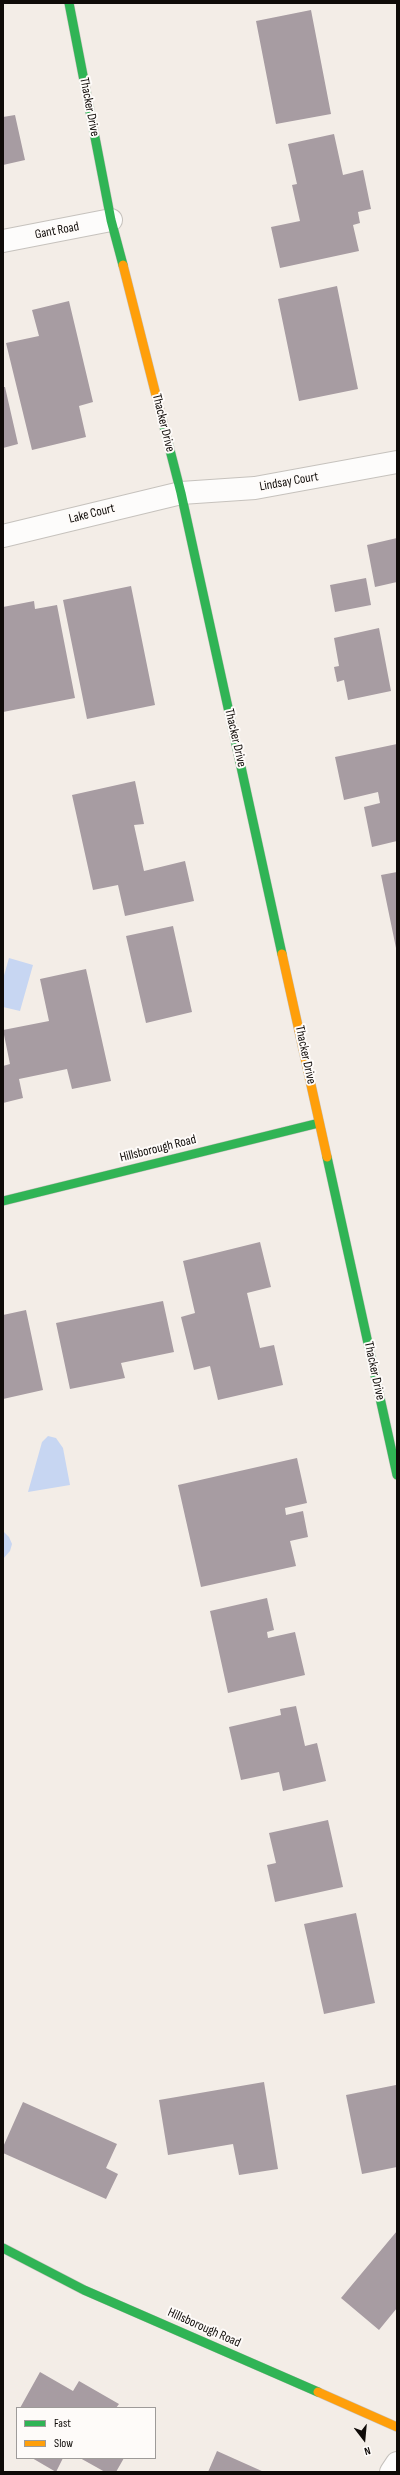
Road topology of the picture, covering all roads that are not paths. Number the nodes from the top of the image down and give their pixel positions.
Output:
1 (69, 3) edge
2 (111, 220) junction
3 (3, 241) edge
4 (397, 462) edge
5 (181, 493) junction
6 (3, 536) edge
7 (320, 1123) junction
8 (3, 1201) edge
9 (397, 1475) edge
10 (3, 2248) edge
11 (397, 2427) edge
12 (397, 2463) edge
13 (391, 2472) edge

1 - 2 street, Thacker Drive
2 - 3 street, Gant Road
2 - 5 street, Thacker Drive
4 - 5 street, Lindsay Court
5 - 6 street, Lake Court
5 - 7 street, Thacker Drive
7 - 8 street, Hillsborough Road
7 - 9 street, Thacker Drive
10 - 11 street, Hillsborough Road
12 - 13 street

